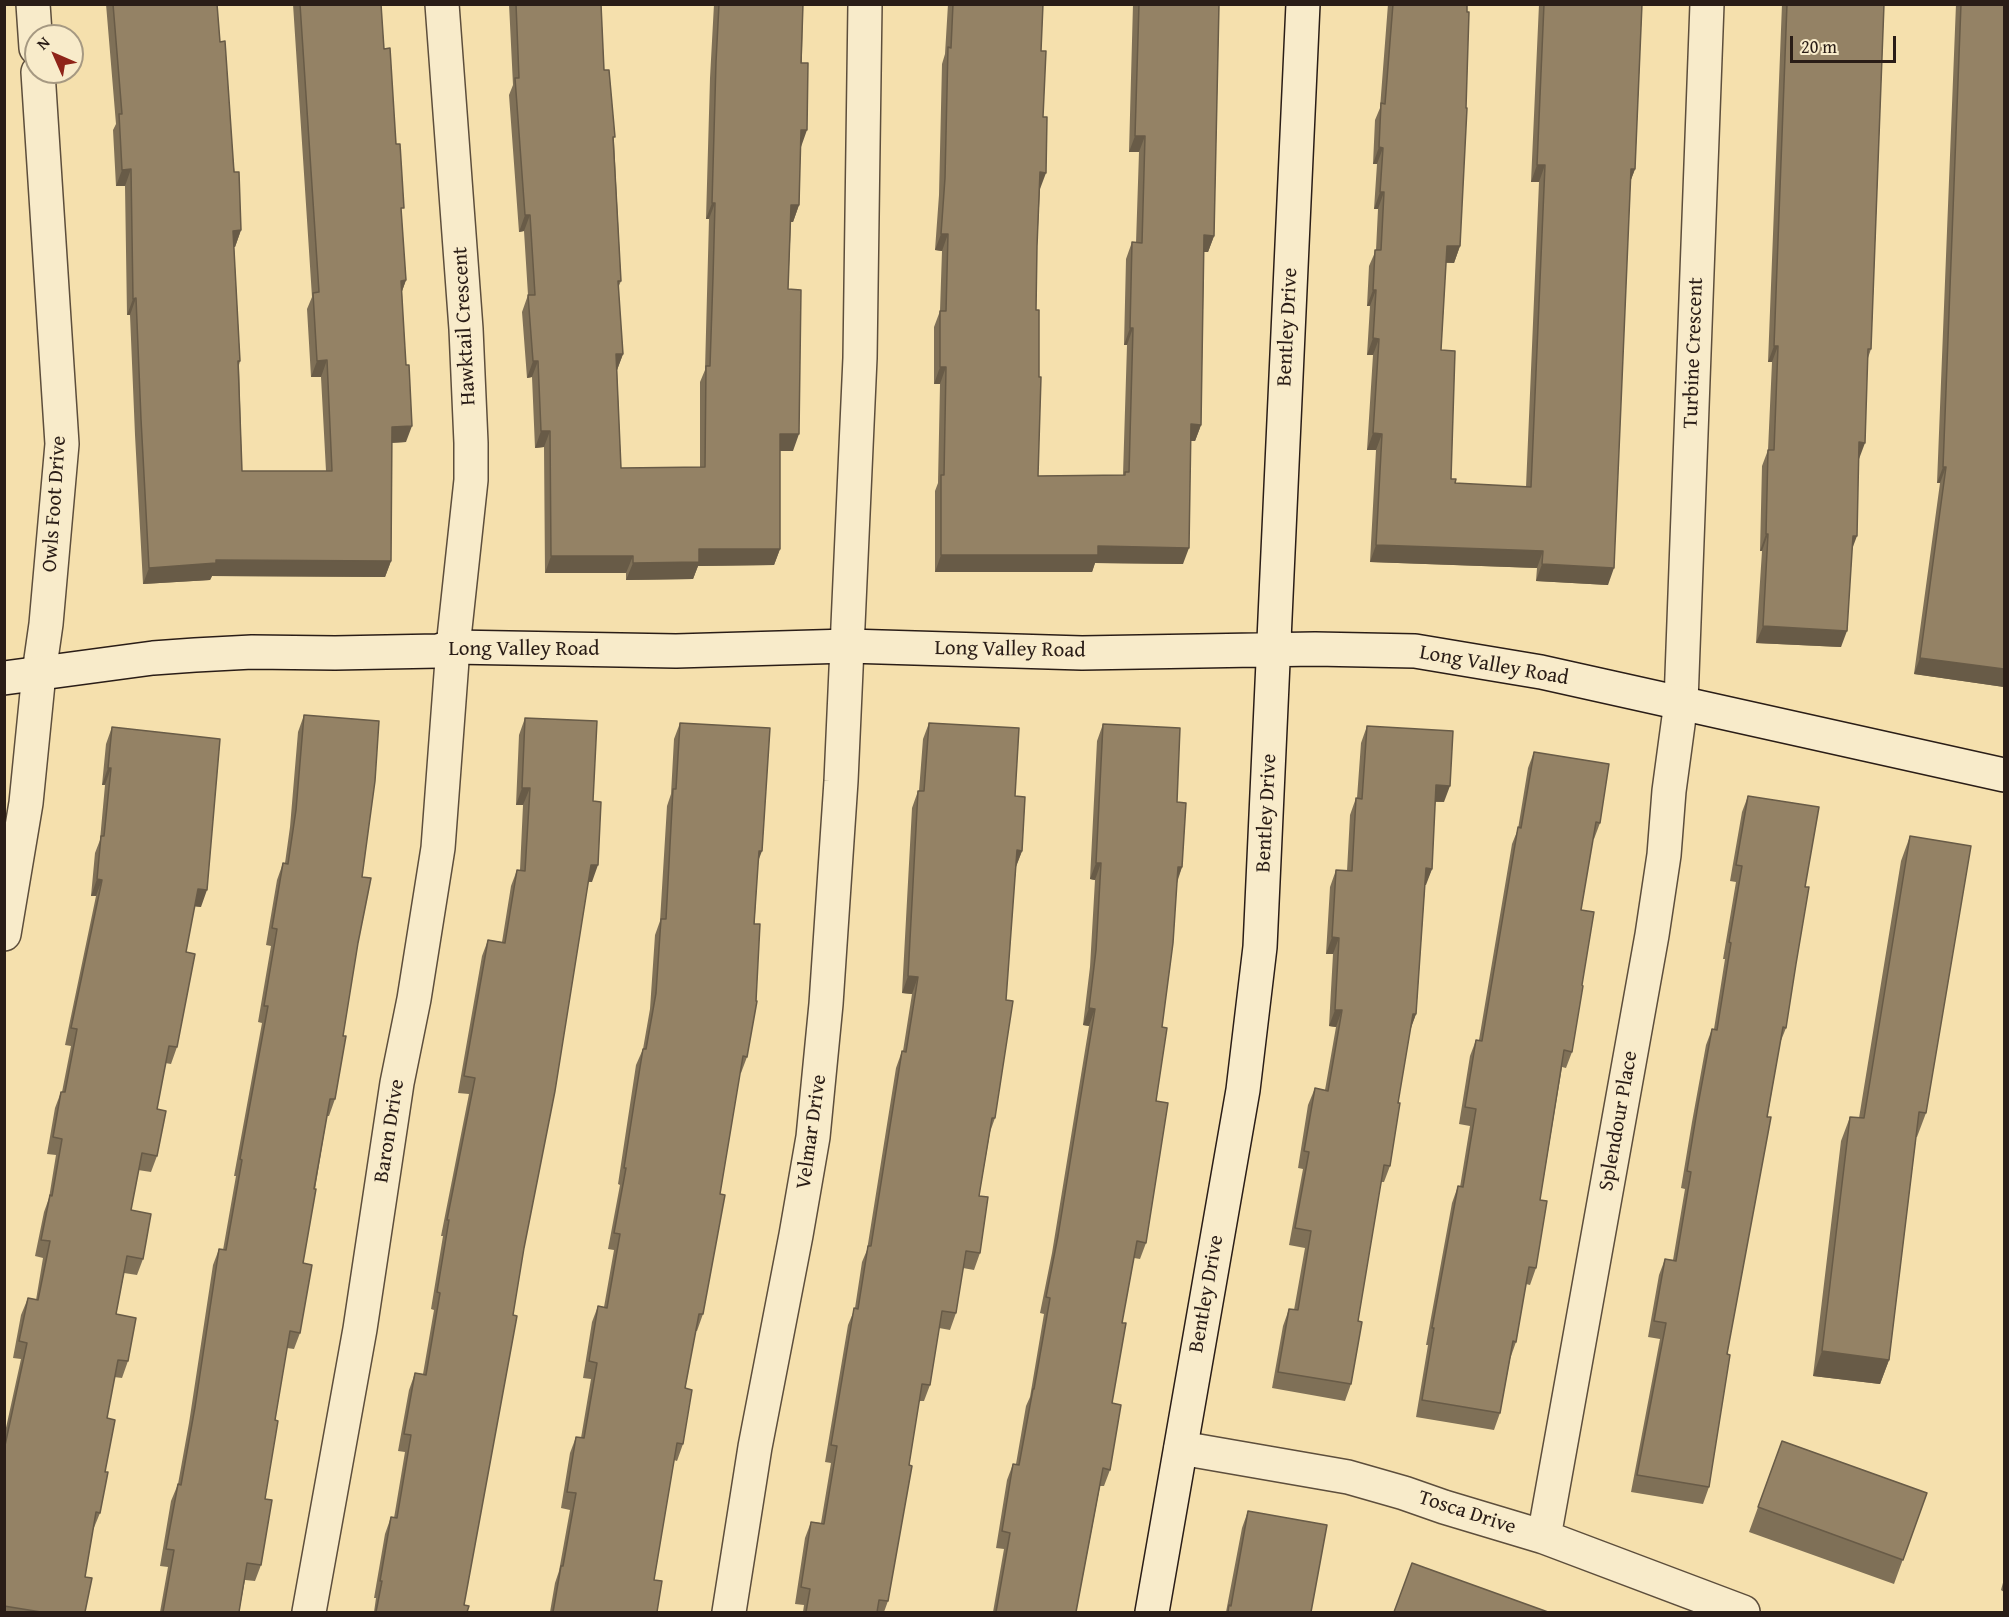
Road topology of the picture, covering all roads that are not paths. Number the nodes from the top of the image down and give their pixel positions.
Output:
1 (33, 4) edge
2 (442, 4) edge
3 (865, 4) edge
4 (1303, 4) edge
5 (1707, 4) edge
6 (34, 24) edge
7 (39, 84) edge
8 (848, 646) junction
9 (453, 647) junction
10 (1274, 650) junction
11 (39, 673) junction
12 (4, 678) edge
13 (1681, 702) junction
14 (2004, 775) edge
15 (4, 934) edge
16 (1181, 1448) junction
17 (1544, 1537) junction
18 (309, 1612) edge
19 (729, 1612) edge
20 (1152, 1612) edge
21 (1743, 1612) edge

1 - 6 street
2 - 9 street, Hawktail Crescent
3 - 8 street
4 - 10 street, Bentley Drive
5 - 13 street, Turbine Crescent
7 - 11 street, Owls Foot Drive
8 - 9 street, Long Valley Road
8 - 10 street, Long Valley Road
8 - 19 street, Velmar Drive
9 - 11 street, Long Valley Road
9 - 18 street, Baron Drive
10 - 13 street, Long Valley Road
10 - 16 street, Bentley Drive
11 - 12 street, Long Valley Road
11 - 15 street, Owls Foot Drive
13 - 14 street, Long Valley Road
13 - 17 street, Splendour Place
16 - 17 street, Tosca Drive
16 - 20 street, Bentley Drive
17 - 21 street, Tosca Drive

